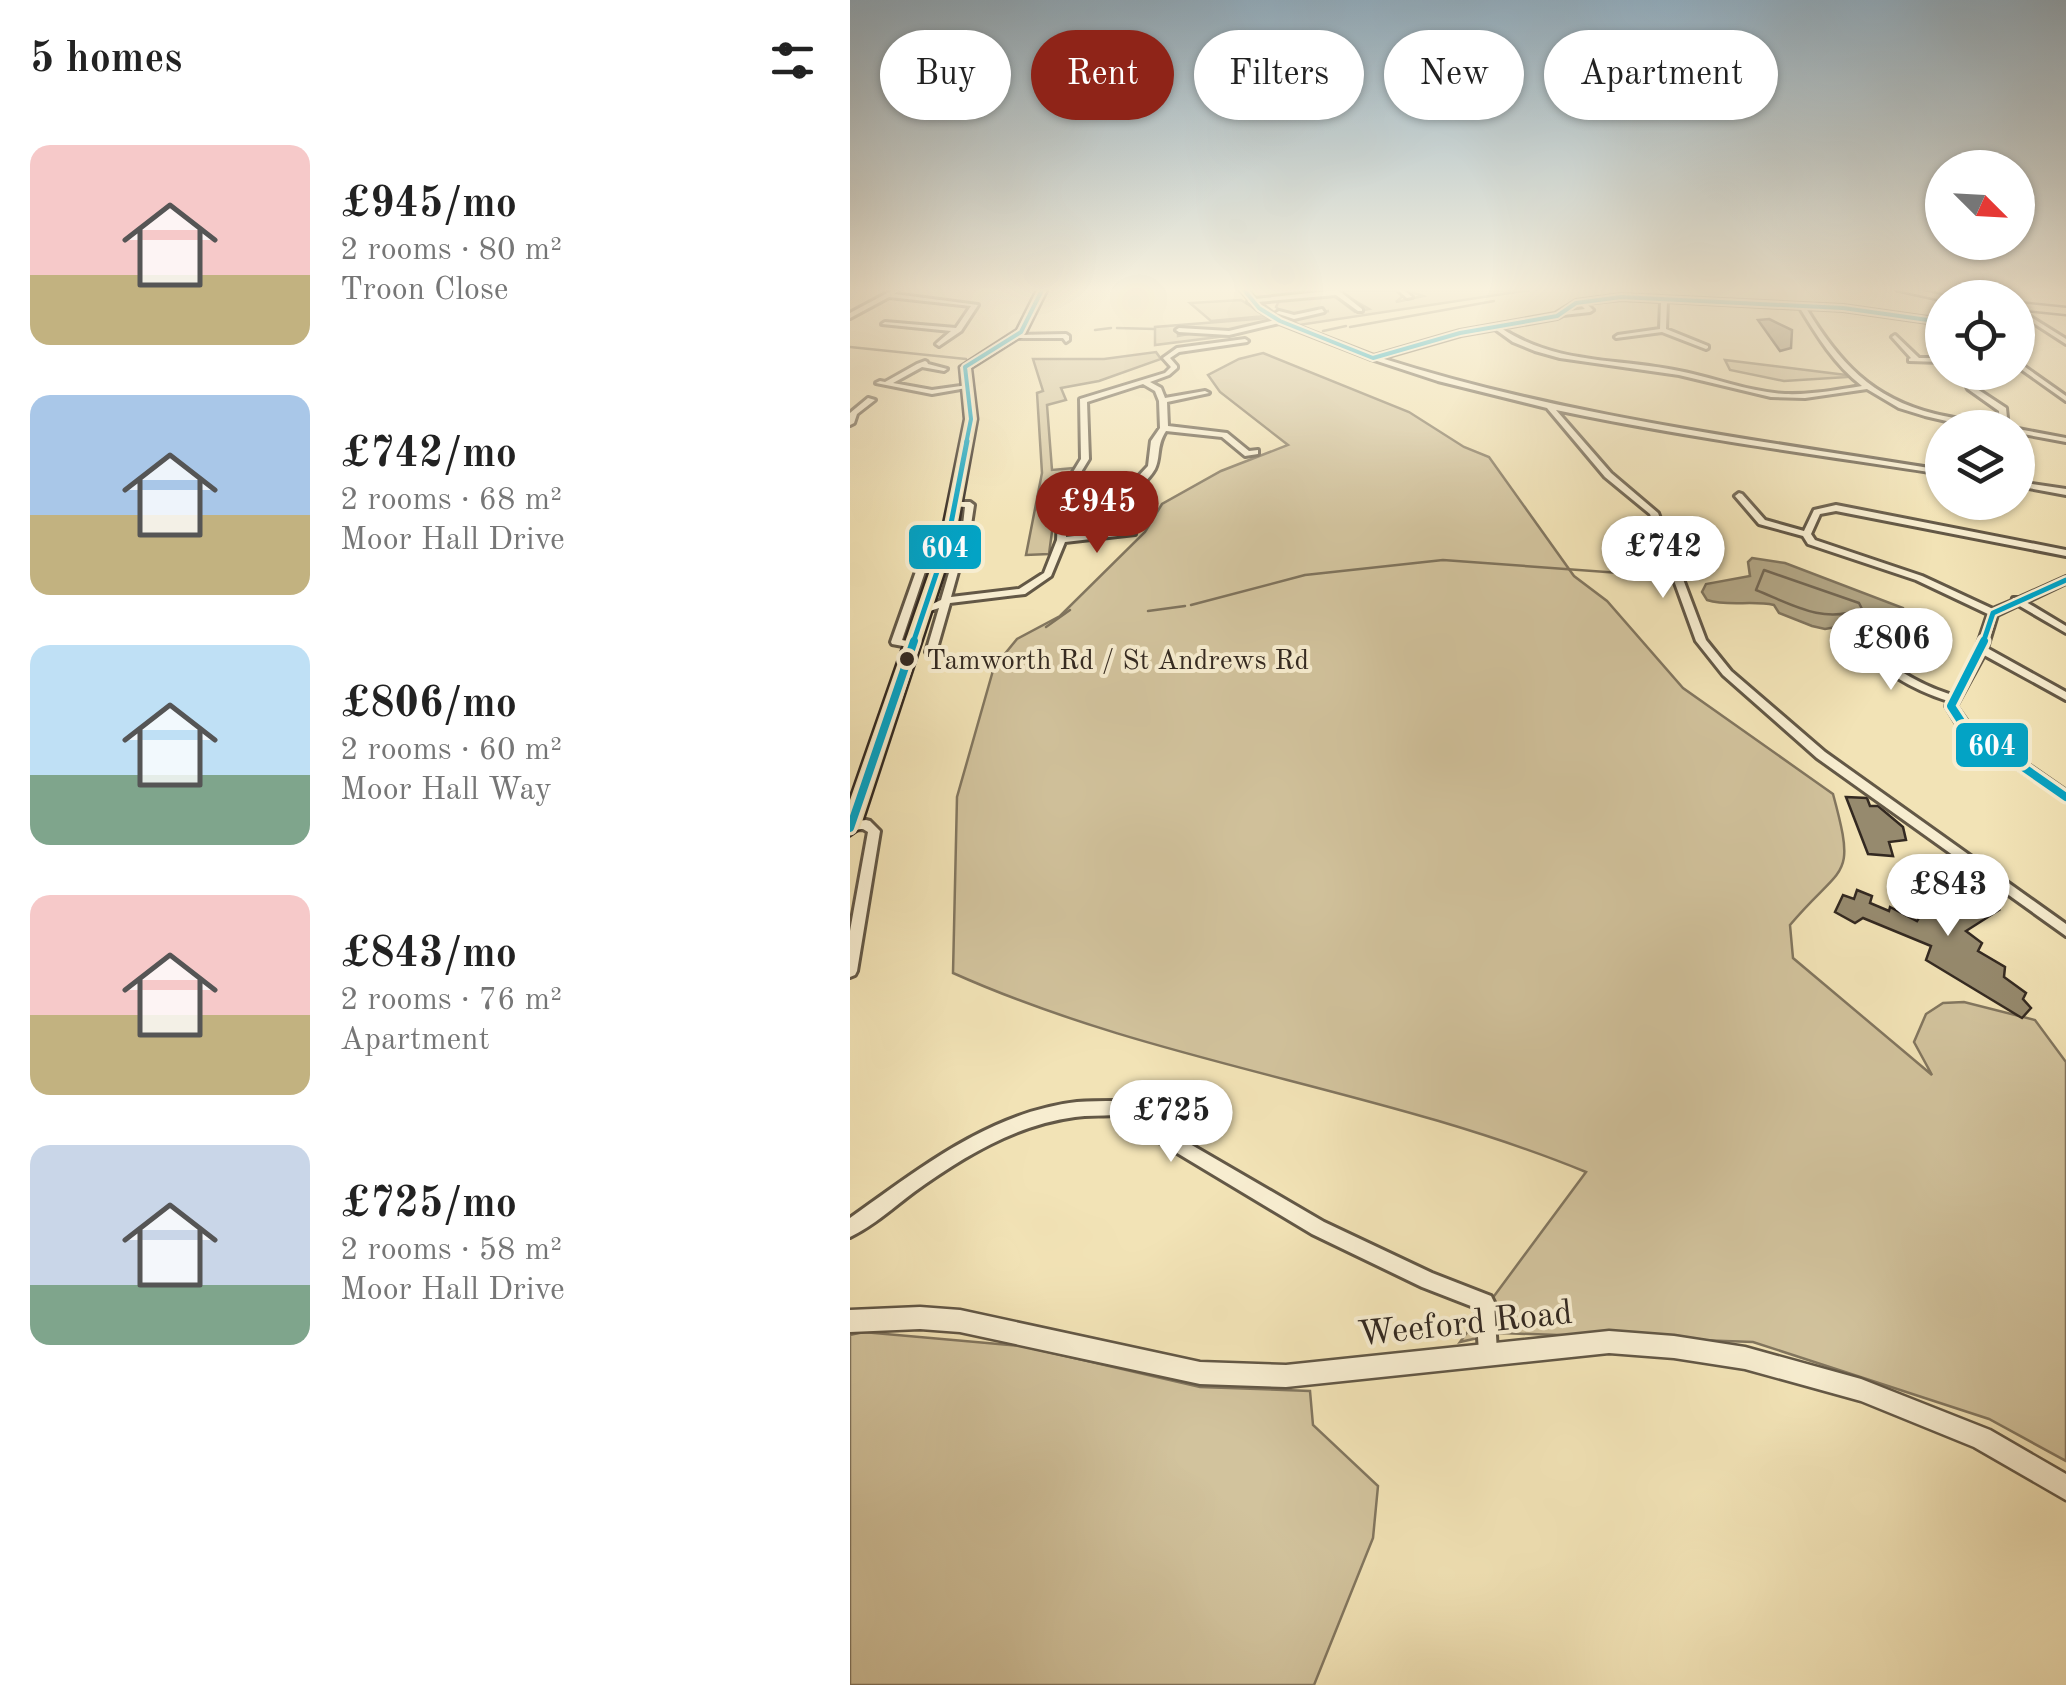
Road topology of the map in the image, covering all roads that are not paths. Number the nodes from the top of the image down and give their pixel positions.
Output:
1 (913, 369) edge
2 (968, 369) edge
3 (1172, 369) edge
4 (1405, 369) edge
5 (1645, 369) edge
6 (1848, 369) edge
7 (2035, 376) edge
8 (1146, 382) junction
9 (968, 387) junction
10 (1867, 387) junction
11 (1975, 390) edge
12 (1205, 393) dead end
13 (2066, 399) edge
14 (871, 400) dead end
15 (1163, 401) junction
16 (1550, 407) junction
17 (2004, 410) edge
18 (1925, 416) edge
19 (850, 423) edge
20 (1164, 428) junction
21 (2035, 434) edge
22 (2066, 440) edge
23 (1255, 452) dead end
24 (1925, 469) edge
25 (2035, 487) edge
26 (2066, 492) edge
27 (1738, 496) dead end
28 (1062, 502) junction
29 (956, 504) junction
30 (1132, 532) dead end
31 (1807, 534) junction
32 (948, 539) junction
33 (1061, 540) junction
34 (2066, 552) edge
35 (2066, 580) edge
36 (2016, 600) junction
37 (935, 602) junction
38 (1993, 614) junction
39 (2066, 630) edge
40 (1862, 642) dead end
41 (914, 645) junction
42 (936, 647) dead end
43 (1981, 650) junction
44 (2066, 697) edge
45 (1952, 699) junction
46 (856, 788) edge
47 (2066, 797) edge
48 (850, 827) edge
49 (2066, 931) edge
50 (850, 971) edge
51 (850, 1228) edge
52 (850, 1321) edge
53 (1488, 1352) junction
54 (2066, 1488) edge

1 - 9 street
2 - 9 main road
3 - 8 street
4 - 16 street
5 - 10 street
6 - 10 street
7 - 13 street
8 - 15 street
8 - 28 street
9 - 29 main road
10 - 18 street
11 - 17 street
12 - 15 street
14 - 19 street
15 - 20 street
16 - 24 street
16 - 49 street
20 - 23 street
20 - 28 street
21 - 22 street
25 - 26 street
27 - 31 street
28 - 33 street
29 - 32 main road
29 - 37 street
30 - 33 street
31 - 34 street
31 - 38 street
32 - 37 main road
32 - 41 street
33 - 37 street
35 - 36 street
36 - 38 street
36 - 39 street
37 - 41 main road
37 - 42 street
38 - 43 street
40 - 45 street
41 - 46 main road
43 - 44 street
43 - 45 street
45 - 47 street
46 - 48 main road
48 - 50 street
51 - 53 street
52 - 53 street, Weeford Road
53 - 54 street, Weeford Road

